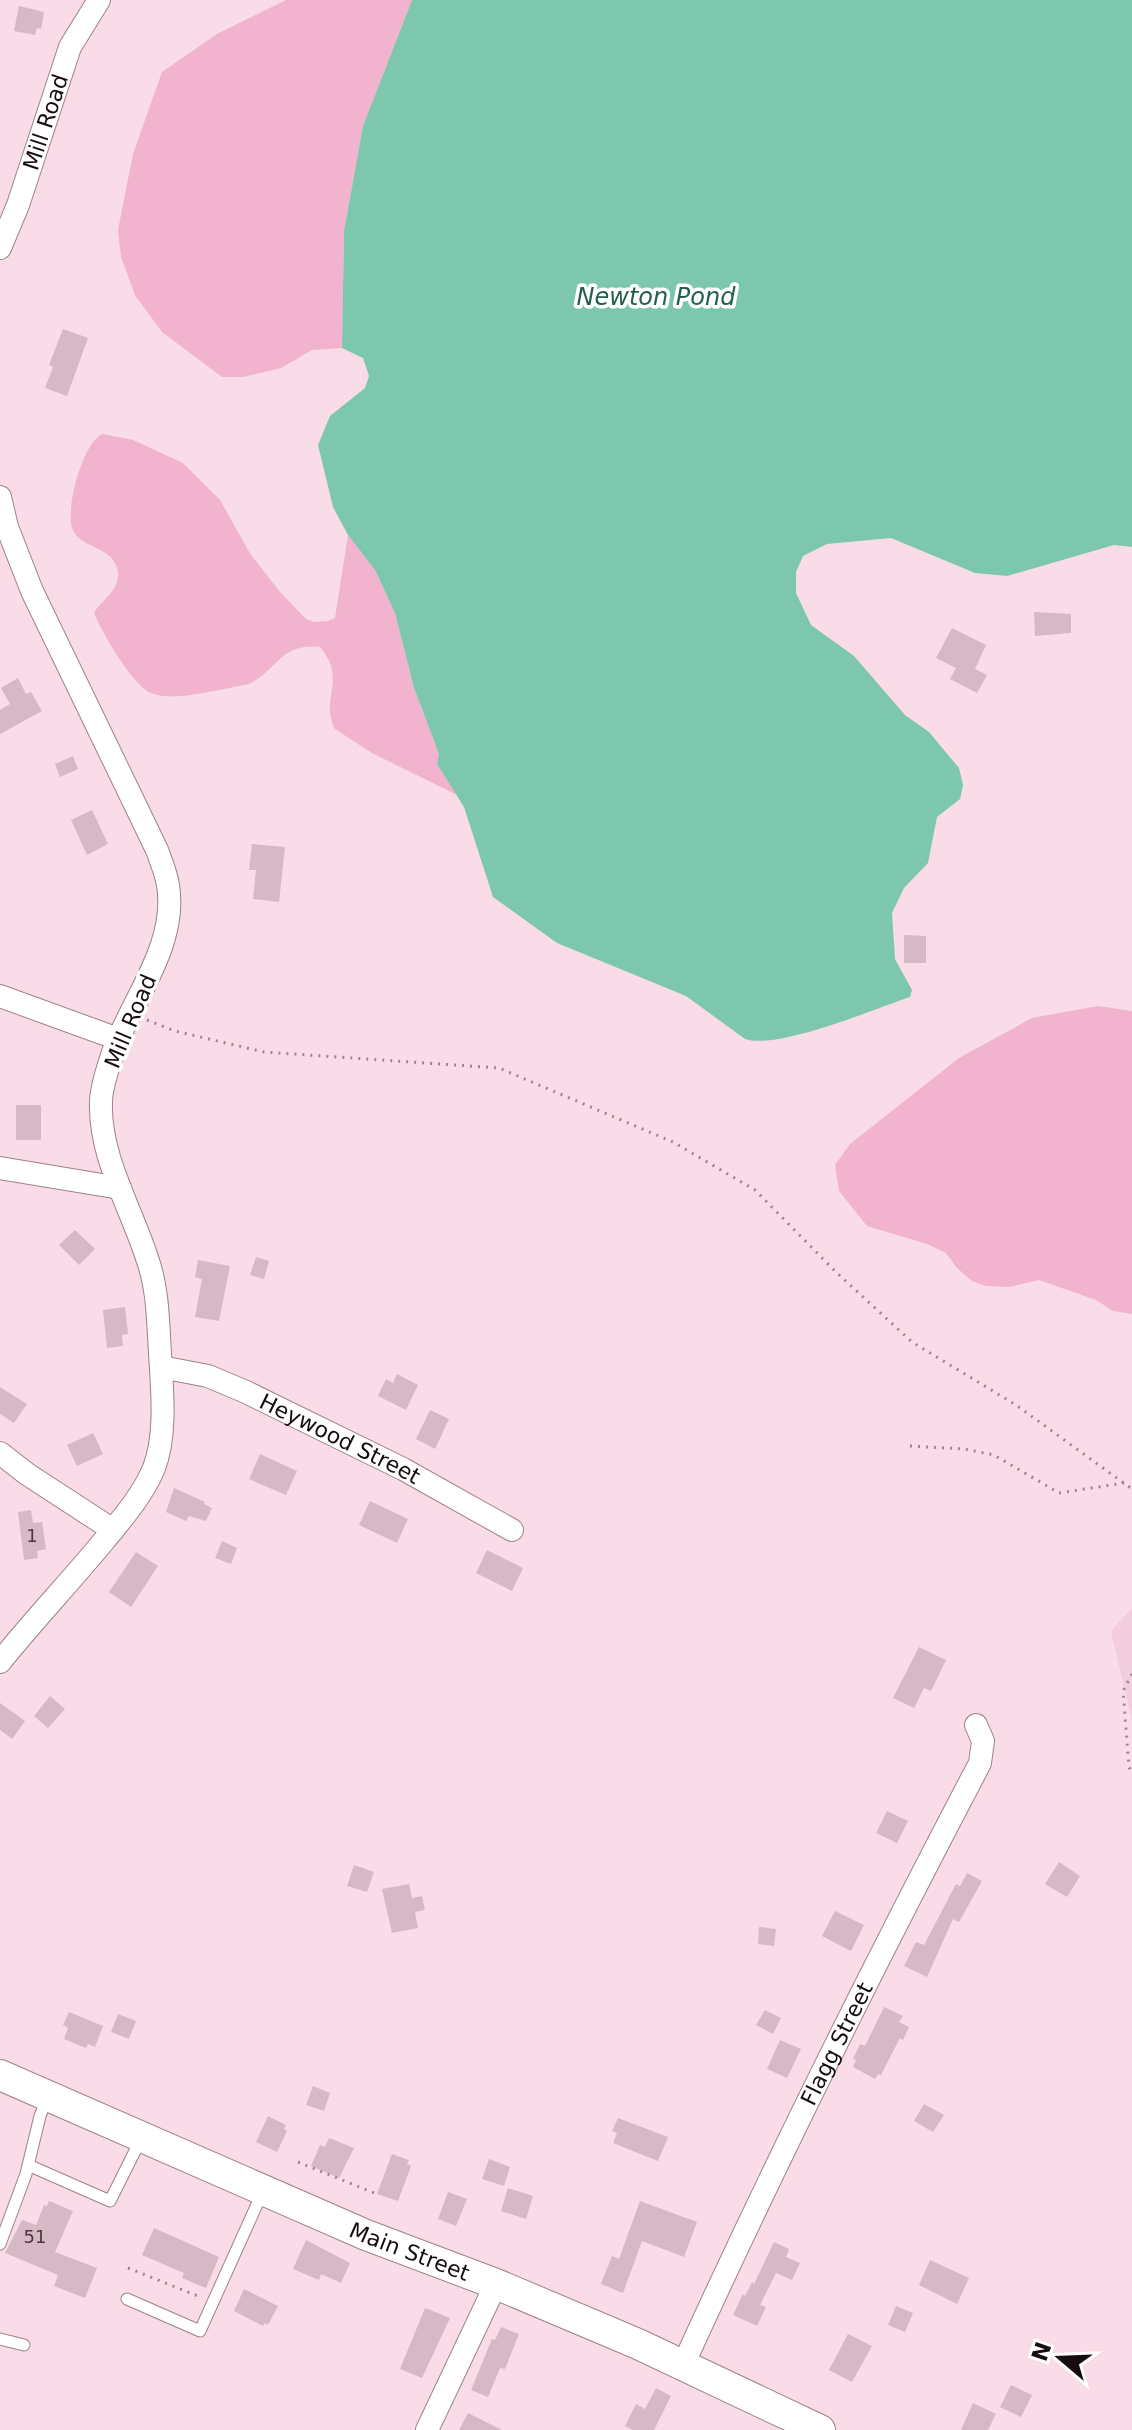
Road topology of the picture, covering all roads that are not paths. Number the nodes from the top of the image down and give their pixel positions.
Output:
1 (99, 0) edge
2 (0, 248) edge
3 (0, 497) edge
4 (0, 996) edge
5 (118, 1039) junction
6 (0, 1168) edge
7 (120, 1188) junction
8 (161, 1367) junction
9 (0, 1453) edge
10 (113, 1530) junction
11 (512, 1530) dead end
12 (0, 1662) edge
13 (976, 1725) dead end
14 (0, 2075) edge
15 (48, 2096) junction
16 (142, 2137) junction
17 (28, 2165) junction
18 (263, 2191) junction
19 (0, 2244) edge
20 (496, 2284) junction
21 (127, 2299) dead end
22 (0, 2339) edge
23 (24, 2345) dead end
24 (683, 2365) junction
25 (427, 2430) edge
26 (820, 2430) edge

1 - 2 street, Mill Road
3 - 5 street, Mill Road
4 - 5 street
5 - 7 street, Mill Road
6 - 7 street
7 - 8 street, Mill Road
8 - 10 street, Mill Road
8 - 11 street, Heywood Street
9 - 10 street
10 - 12 street, Mill Road
13 - 24 street, Flagg Street
14 - 15 main road, Main Street
15 - 16 main road, Main Street
15 - 17 lane
16 - 17 lane
16 - 18 main road, Main Street
17 - 19 lane
18 - 20 main road, Main Street
18 - 21 lane
20 - 24 main road, Main Street
20 - 25 street
22 - 23 lane
24 - 26 main road, Main Street

